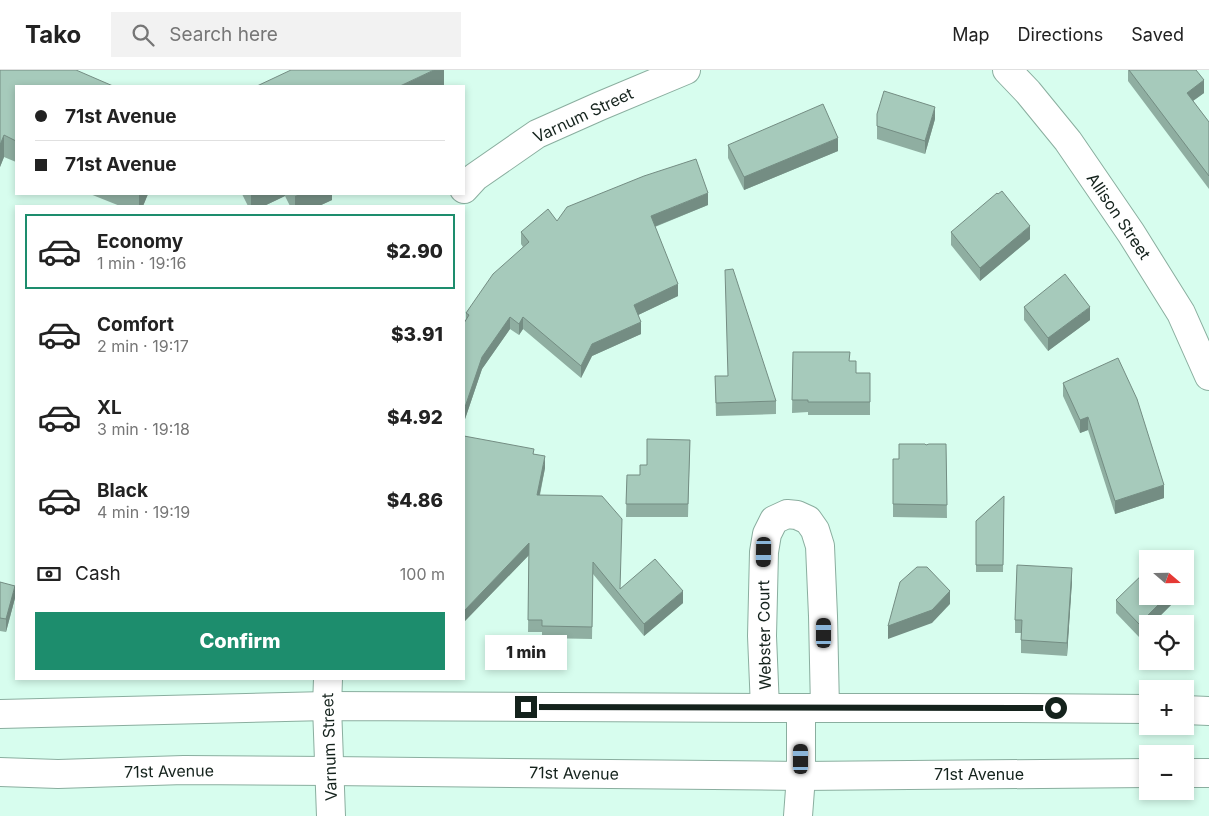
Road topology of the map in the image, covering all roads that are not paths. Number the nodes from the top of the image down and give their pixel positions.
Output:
1 (686, 70) edge
2 (1007, 70) edge
3 (465, 188) edge
4 (458, 195) edge
5 (449, 205) edge
6 (1209, 376) edge
7 (328, 680) edge
8 (328, 706) junction
9 (765, 708) junction
10 (813, 708) junction
11 (1139, 709) edge
12 (1194, 710) edge
13 (1209, 710) edge
14 (0, 714) edge
15 (330, 771) junction
16 (0, 772) edge
17 (1194, 773) edge
18 (1209, 773) edge
19 (1139, 774) edge
20 (801, 776) junction
21 (331, 816) edge
22 (798, 816) edge

1 - 3 street, Varnum Street
2 - 6 street, Allison Street
4 - 5 street
7 - 8 street, Varnum Street
8 - 9 street
8 - 14 street
8 - 15 street, Varnum Street
9 - 10 street
9 - 10 street, Webster Court
10 - 11 street
10 - 20 street, Webster Court
12 - 13 street
15 - 16 street, 71st Avenue
15 - 20 street, 71st Avenue
15 - 21 street, Varnum Street
17 - 18 street
19 - 20 street, 71st Avenue
20 - 22 street, Webster Court

